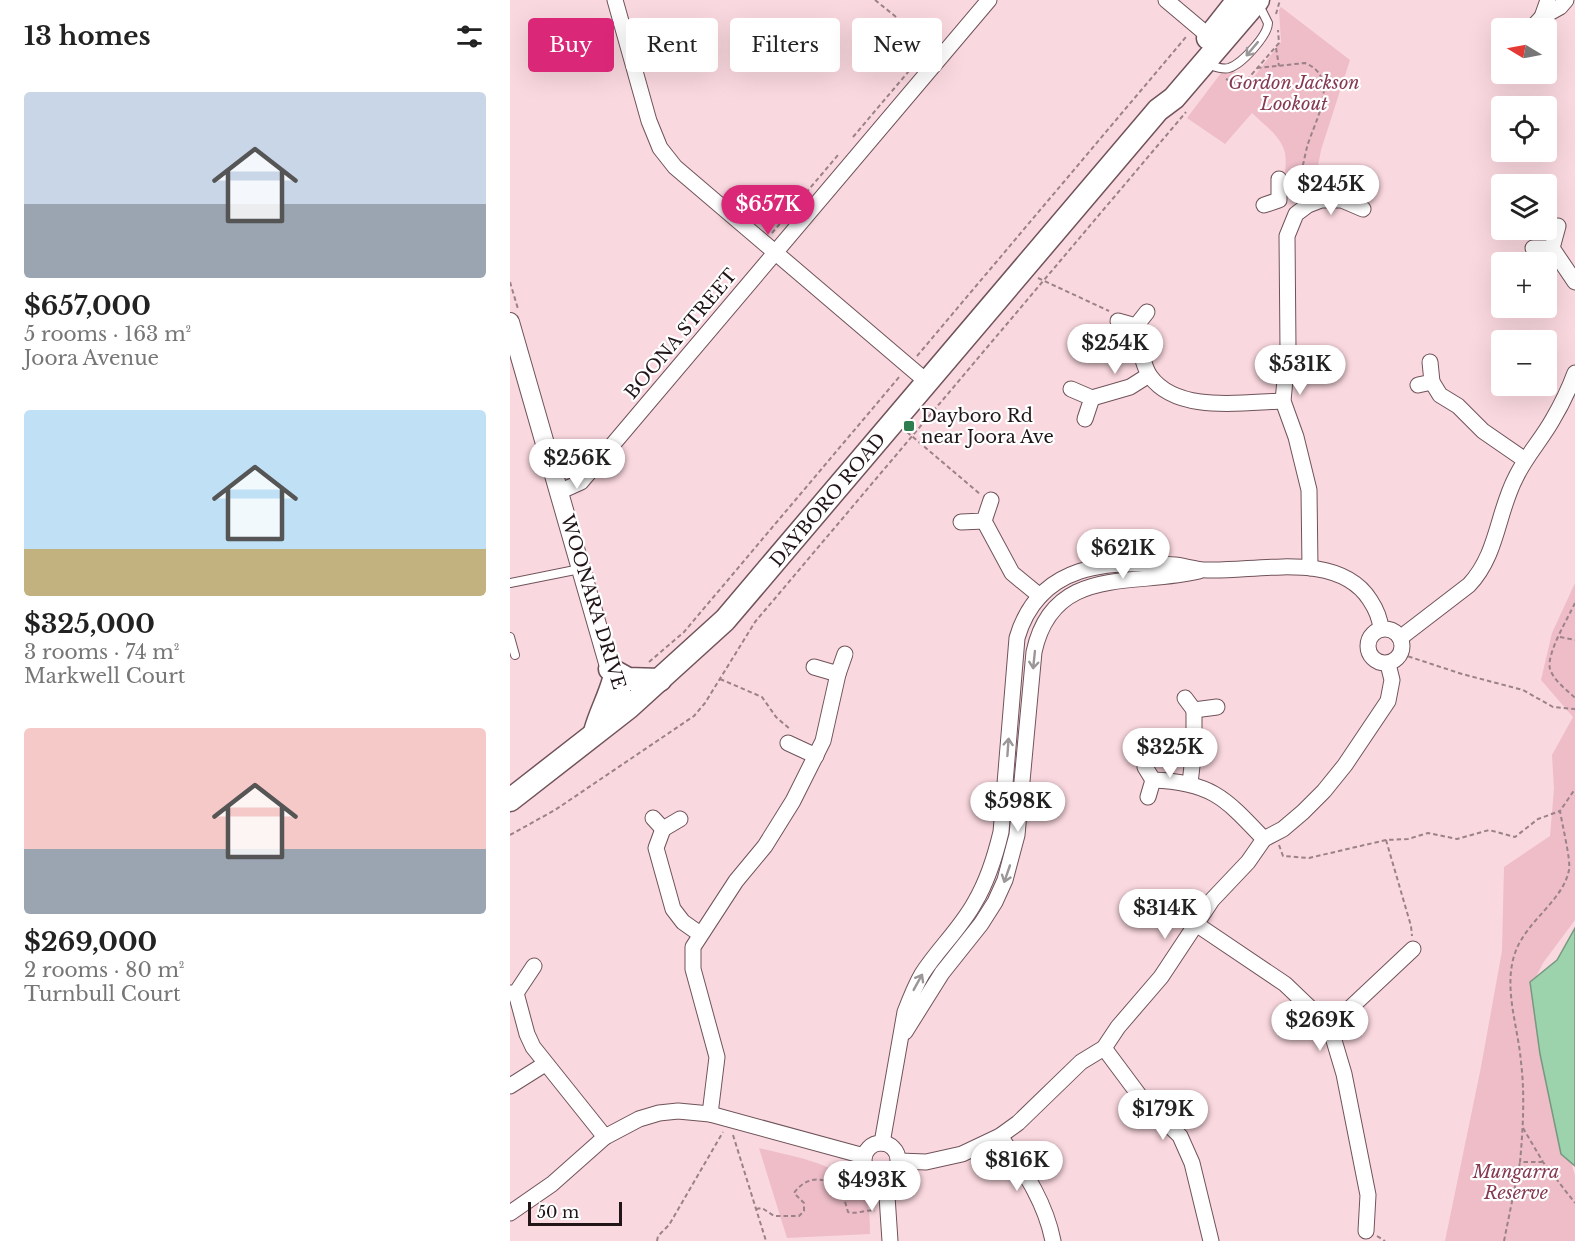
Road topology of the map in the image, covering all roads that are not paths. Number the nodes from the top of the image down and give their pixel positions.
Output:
1 (615, 0) edge
2 (988, 0) edge
3 (1166, 0) edge
4 (1548, 0) edge
5 (1566, 0) edge
6 (1255, 5) edge
7 (1539, 18) edge
8 (1544, 18) edge
9 (1215, 41) junction
10 (1205, 63) junction
11 (1158, 110) junction
12 (1279, 179) dead end
13 (1282, 207) junction
14 (1363, 209) dead end
15 (1558, 226) dead end
16 (1533, 248) dead end
17 (1552, 248) junction
18 (775, 253) junction
19 (1575, 282) edge
20 (1147, 312) dead end
21 (1118, 321) road end
22 (510, 322) edge
23 (1136, 327) junction
24 (1430, 362) dead end
25 (1575, 373) edge
26 (1149, 375) junction
27 (926, 381) junction
28 (1071, 389) dead end
29 (1092, 398) junction
30 (1283, 401) junction
31 (1085, 419) dead end
32 (1525, 460) junction
33 (559, 492) junction
34 (991, 500) road end
35 (984, 521) junction
36 (961, 522) dead end
37 (580, 568) junction
38 (1310, 568) junction
39 (1204, 570) junction
40 (510, 583) edge
41 (1040, 596) junction
42 (1381, 629) junction
43 (510, 637) edge
44 (1400, 638) junction
45 (845, 654) dead end
46 (515, 655) dead end
47 (1388, 664) junction
48 (814, 667) dead end
49 (652, 673) junction
50 (612, 674) junction
51 (838, 674) junction
52 (1217, 707) dead end
53 (628, 708) junction
54 (593, 736) junction
55 (795, 746) road end
56 (816, 756) junction
57 (1190, 783) junction
58 (1148, 797) dead end
59 (510, 800) edge
60 (680, 819) dead end
61 (1270, 836) junction
62 (1196, 924) junction
63 (700, 934) junction
64 (1413, 949) road end
65 (534, 966) dead end
66 (513, 993) edge
67 (1330, 1027) junction
68 (902, 1037) junction
69 (1104, 1048) junction
70 (545, 1064) junction
71 (510, 1086) edge
72 (710, 1114) junction
73 (1000, 1136) junction
74 (605, 1137) junction
75 (882, 1143) junction
76 (864, 1156) junction
77 (898, 1161) junction
78 (884, 1178) junction
79 (517, 1204) edge
80 (510, 1213) edge
81 (1366, 1230) dead end
82 (890, 1241) edge
83 (1053, 1241) edge
84 (1211, 1241) edge

1 - 18 street
2 - 18 street, BOONA STREET
3 - 9 street
4 - 7 street
5 - 8 street
6 - 9 main road, DAYBORO ROAD
6 -> 10 lane
9 - 10 main road, DAYBORO ROAD
9 - 11 main road, DAYBORO ROAD
10 - 11 main road, DAYBORO ROAD
11 - 27 main road, DAYBORO ROAD
12 - 13 street
13 - 14 street
13 - 30 street
15 - 17 street
16 - 17 street
17 - 19 street
18 - 27 street
18 - 33 street, BOONA STREET
20 - 23 street
21 - 23 street
22 - 33 street, WOONARA DRIVE
23 - 26 street
24 - 32 street
25 - 32 street
26 - 29 street
26 - 30 street
27 - 49 main road, DAYBORO ROAD
28 - 29 street
29 - 31 street
30 - 38 street
32 - 44 street
33 - 37 street, WOONARA DRIVE
34 - 35 street
35 - 36 street
35 - 41 street
37 - 40 lane
37 - 50 street, WOONARA DRIVE
38 - 39 street
38 - 42 street
39 - 41 street
39 -> 68 street
68 -> 41 street
42 - 44 street
42 - 47 street
43 - 46 lane
44 - 47 street
45 - 51 street
47 - 61 street
48 - 51 street
49 - 50 main road
49 - 53 main road, DAYBORO ROAD
50 - 53 street, WOONARA DRIVE
50 - 54 main road
51 - 56 street
52 - 57 street
53 - 54 main road, DAYBORO ROAD
54 - 59 main road, DAYBORO ROAD
55 - 56 street
56 - 63 street
57 - 58 street
57 - 61 street
60 - 63 street
61 - 62 street
62 - 67 street
62 - 69 street
63 - 72 street
64 - 67 street
65 - 66 street
66 - 70 street
67 - 81 street
68 - 75 street
69 - 73 street
69 - 84 street
70 - 71 street
70 - 74 street
72 - 74 street
72 - 76 street
73 - 77 street
73 - 83 street
74 - 79 street
75 - 76 street
75 - 77 street
76 - 78 street
77 - 78 street
78 - 82 street
79 - 80 street

